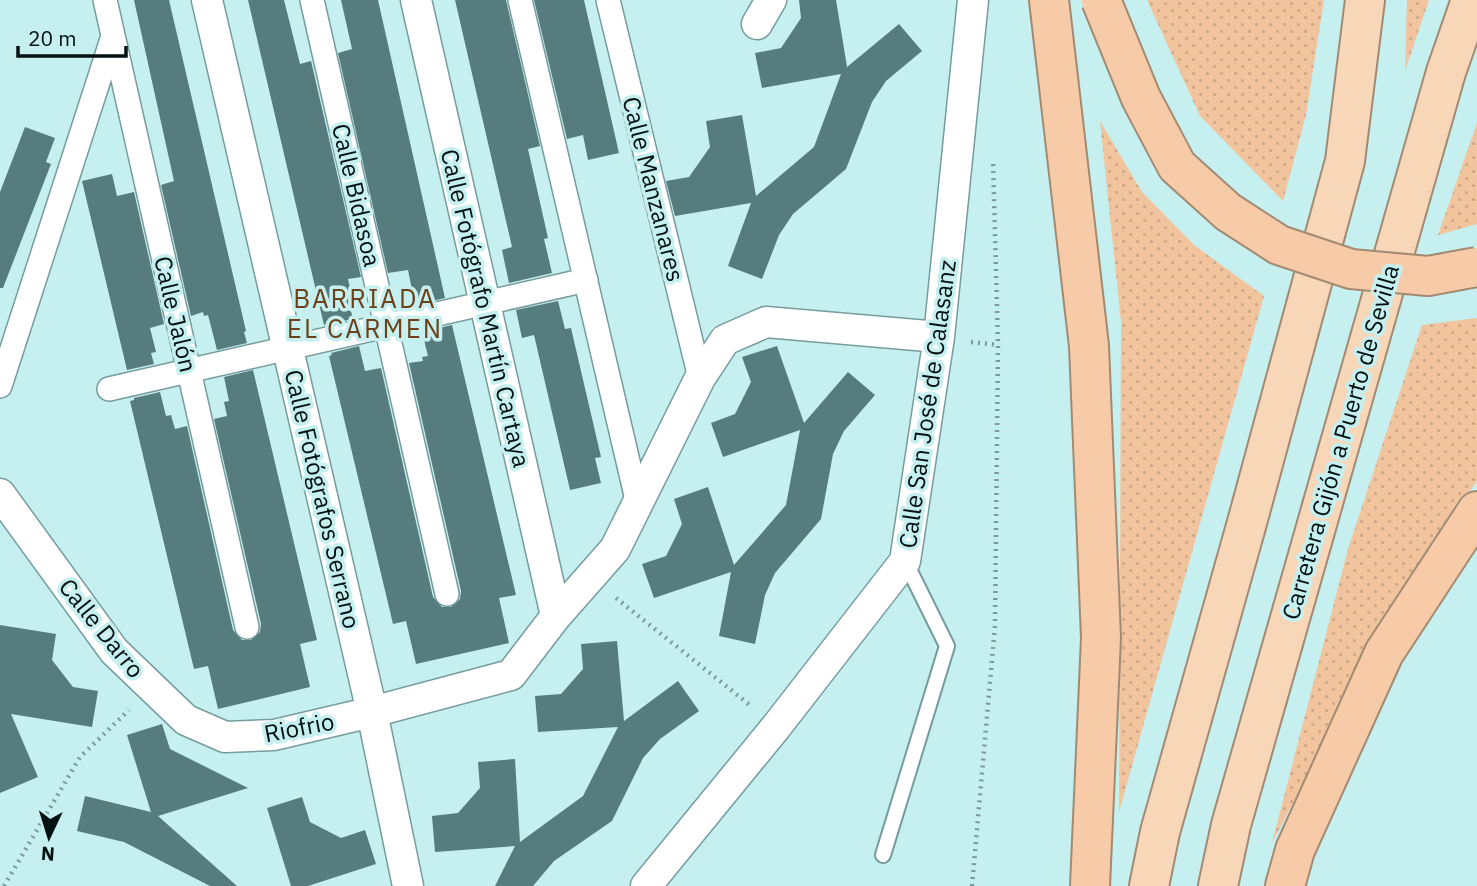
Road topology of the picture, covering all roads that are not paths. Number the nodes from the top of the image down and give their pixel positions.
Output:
1 (105, 0) edge
2 (207, 0) edge
3 (313, 0) edge
4 (416, 0) edge
5 (520, 0) edge
6 (608, 0) edge
7 (973, 0) edge
8 (1049, 0) edge
9 (1101, 0) edge
10 (1365, 0) edge
11 (1471, 0) edge
12 (113, 36) junction
13 (1477, 267) edge
14 (586, 280) junction
15 (485, 303) junction
16 (386, 326) junction
17 (939, 337) junction
18 (288, 348) junction
19 (189, 370) junction
20 (700, 378) junction
21 (0, 386) edge
22 (109, 389) dead end
23 (0, 494) edge
24 (638, 504) junction
25 (1477, 511) edge
26 (905, 561) junction
27 (447, 594) dead end
28 (556, 617) junction
29 (247, 627) dead end
30 (372, 712) junction
31 (225, 737) joint
32 (883, 855) dead end
33 (408, 886) edge
34 (646, 886) edge
35 (1090, 886) edge
36 (1149, 886) edge
37 (1217, 886) edge
38 (1285, 886) edge

1 - 12 street, Calle Jalón
2 - 18 street, Calle Fotógrafos Serrano
3 - 16 street, Calle Bidasoa
4 - 15 street, Calle Fotógrafo Martín Cartaya
5 - 14 street
6 - 20 street, Calle Manzanares
7 - 17 street, Calle San José de Calasanz
8 - 35 highway
9 - 13 highway, bridge
10 - 36 highway
11 - 37 highway, Carretera Gijón a Puerto de Sevilla
12 - 19 street, Calle Jalón
12 - 21 street
14 - 15 street
14 - 24 street
15 - 16 street
15 - 28 street, Calle Fotógrafo Martín Cartaya
16 - 18 street
16 - 27 street, Calle Bidasoa
17 - 20 street
17 - 26 street, Calle San José de Calasanz
18 - 19 street
18 - 30 street, Calle Fotógrafos Serrano
19 - 22 street
19 - 29 street, Calle Jalón
20 - 24 street
23 - 31 street, Calle Darro
24 - 28 street
25 - 38 highway
26 - 32 lane
26 - 34 street, Calle San José de Calasanz
28 - 30 street, Riofrio
30 - 31 street, Riofrio
30 - 33 street, Calle Fotógrafos Serrano

